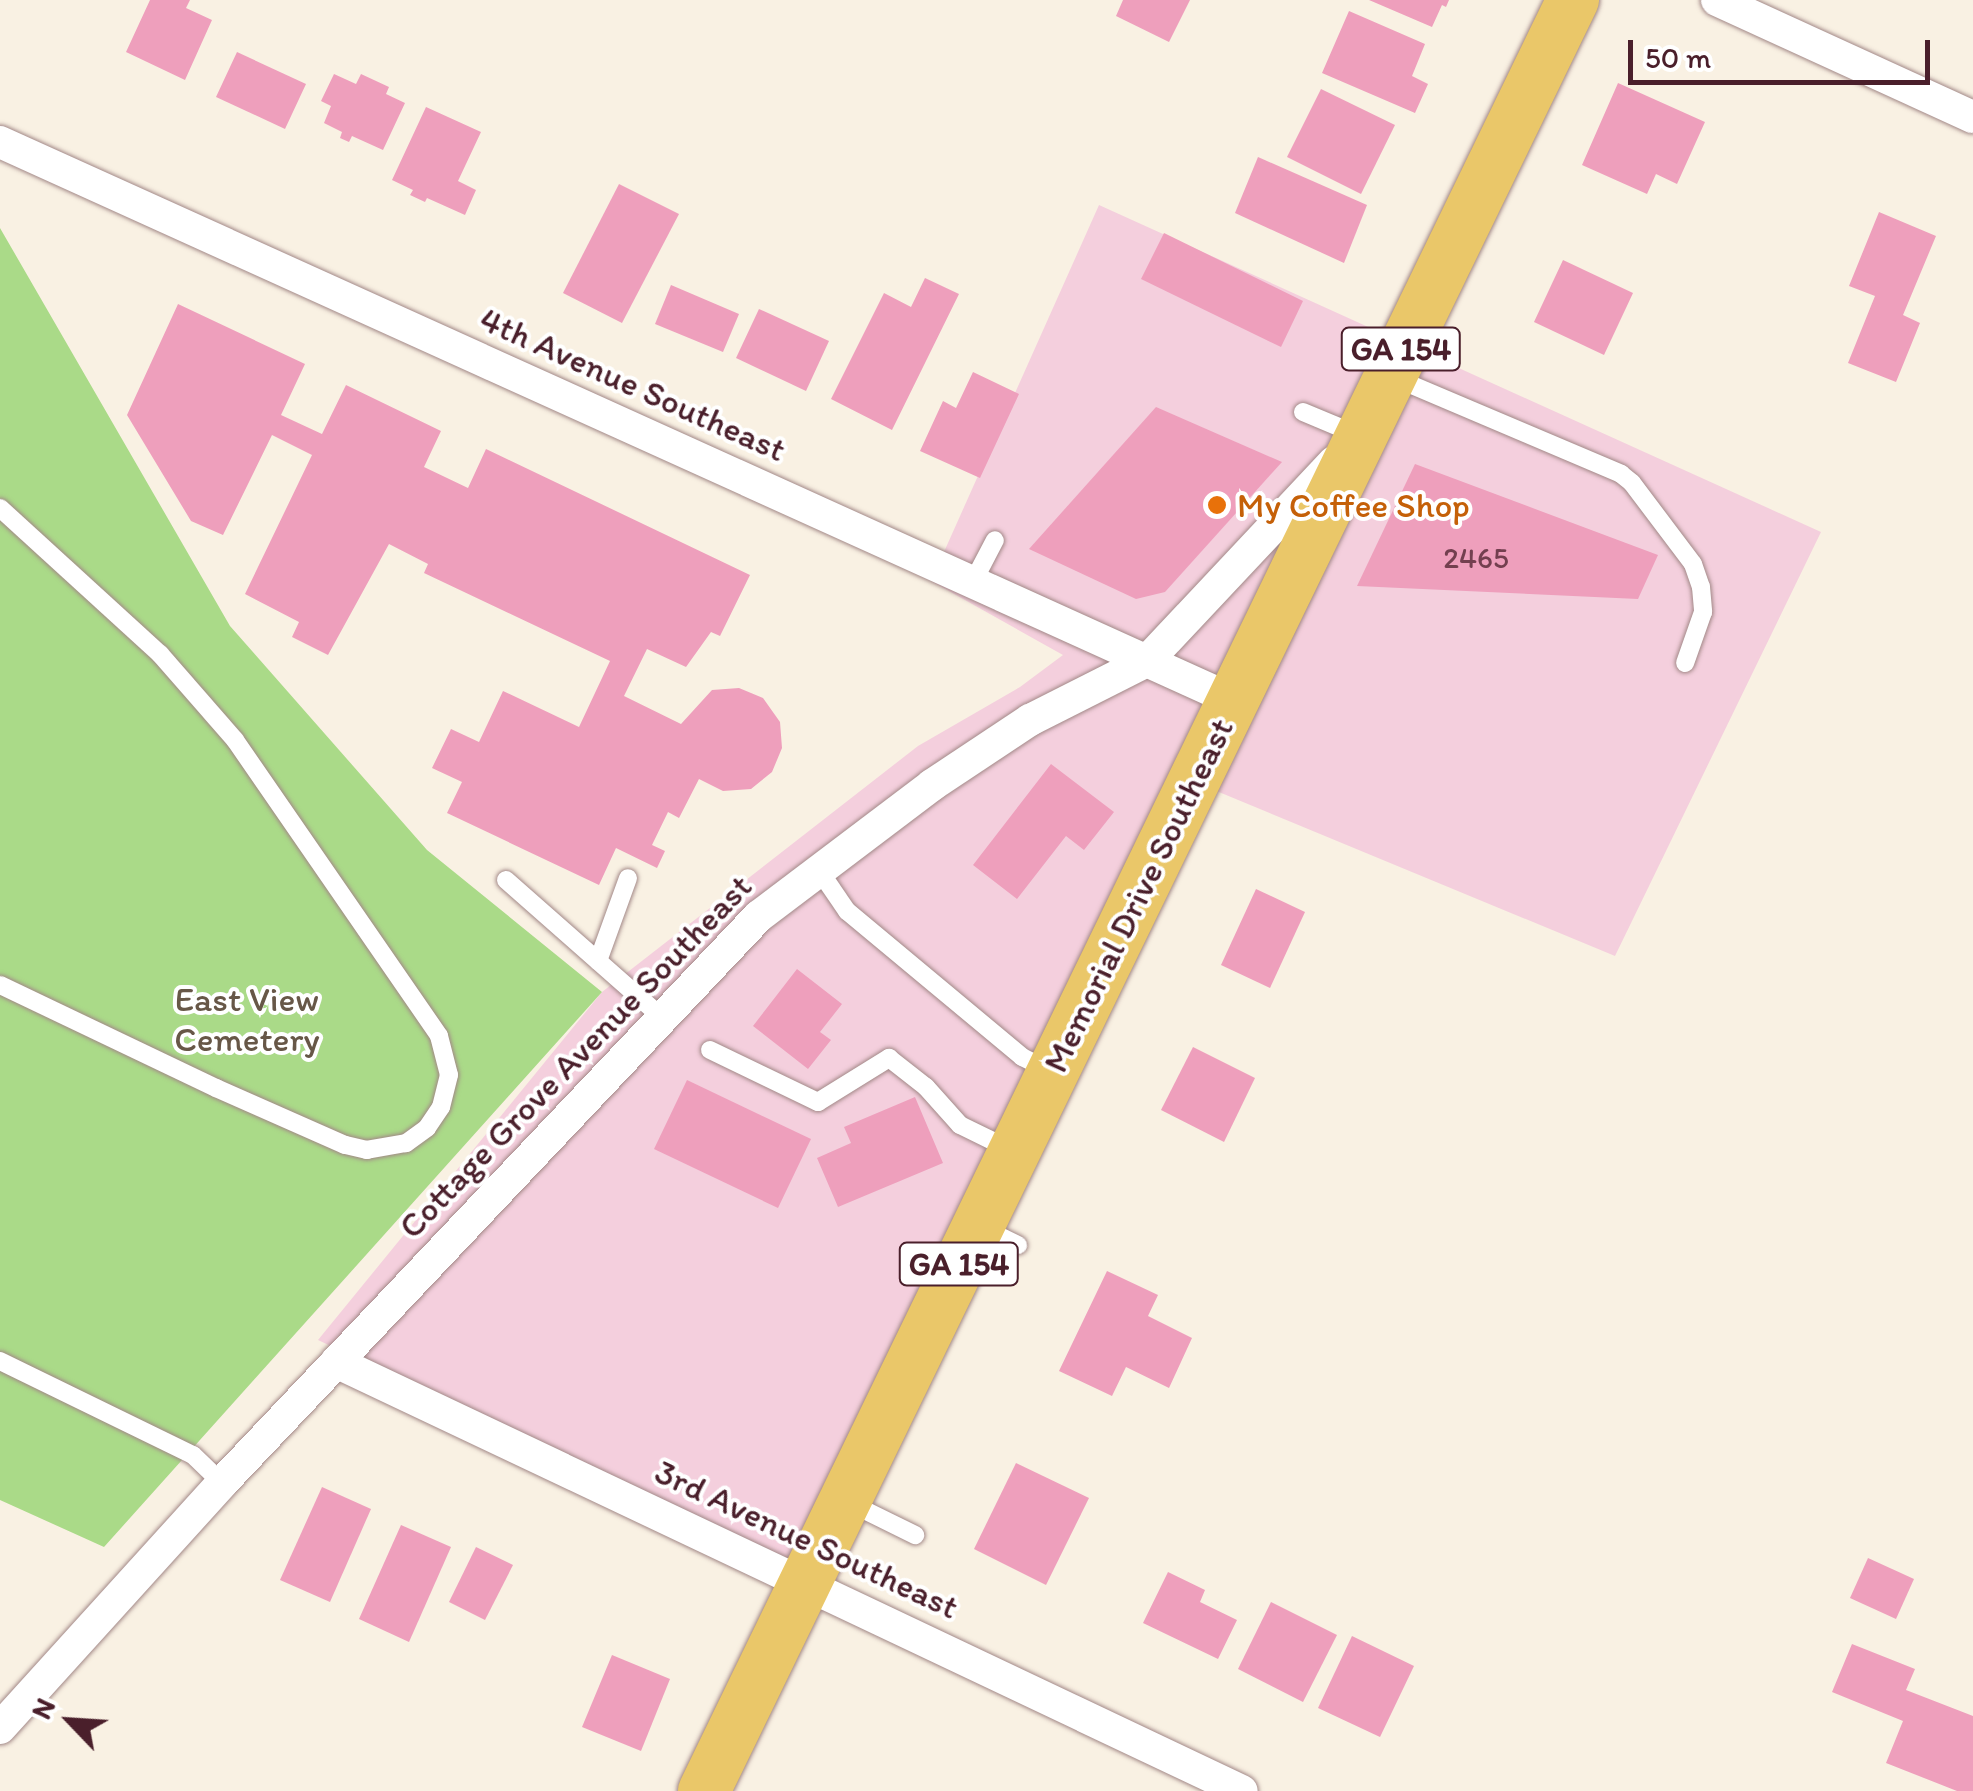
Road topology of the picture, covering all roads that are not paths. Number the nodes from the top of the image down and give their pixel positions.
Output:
1 (1574, 0) edge
2 (1716, 0) edge
3 (1973, 117) edge
4 (0, 142) edge
5 (1388, 376) junction
6 (1303, 412) dead end
7 (1360, 436) junction
8 (0, 508) edge
9 (995, 540) dead end
10 (973, 582) junction
11 (1147, 661) junction
12 (1685, 663) dead end
13 (1234, 700) junction
14 (819, 870) junction
15 (628, 878) dead end
16 (506, 880) dead end
17 (598, 962) junction
18 (0, 984) edge
19 (660, 1016) junction
20 (710, 1050) dead end
21 (1052, 1072) junction
22 (1014, 1151) junction
23 (0, 1361) edge
24 (336, 1362) junction
25 (222, 1483) junction
26 (844, 1500) junction
27 (915, 1535) dead end
28 (804, 1583) junction
29 (0, 1728) edge
30 (704, 1791) edge
31 (1242, 1791) edge

1 - 5 main road, Memorial Drive Southeast / GA 154
2 - 3 street
4 - 10 street, 4th Avenue Southeast
5 - 7 main road, Memorial Drive Southeast / GA 154
5 - 12 lane
6 - 7 lane
7 - 11 street, Cottage Grove Avenue Southeast
7 - 13 main road, Memorial Drive Southeast / GA 154
8 - 18 lane
9 - 10 lane
10 - 11 street, 4th Avenue Southeast
11 - 13 street, 4th Avenue Southeast
11 - 14 street, Cottage Grove Avenue Southeast
13 - 21 main road, Memorial Drive Southeast / GA 154
14 - 19 street, Cottage Grove Avenue Southeast
14 - 21 lane
15 - 17 lane
16 - 17 lane
17 - 19 lane
19 - 24 street, Cottage Grove Avenue Southeast
20 - 22 lane
21 - 22 main road, Memorial Drive Southeast / GA 154
22 - 26 main road, Memorial Drive Southeast / GA 154
23 - 25 lane
24 - 25 street, Cottage Grove Avenue Southeast
24 - 28 street, 3rd Avenue Southeast
25 - 29 street, Cottage Grove Avenue Southeast
26 - 27 lane
26 - 28 main road, Memorial Drive Southeast / GA 154
28 - 30 main road, Memorial Drive Southeast / GA 154
28 - 31 street, 3rd Avenue Southeast

